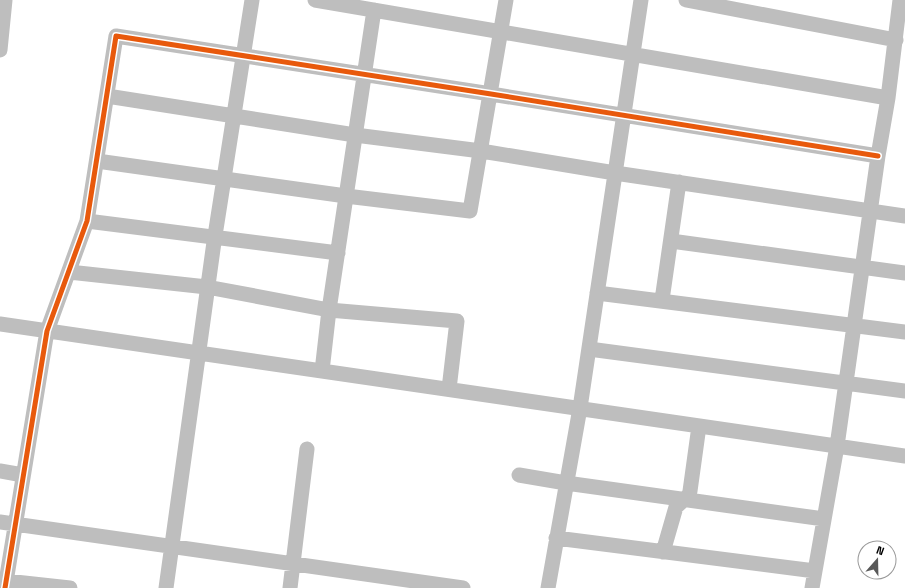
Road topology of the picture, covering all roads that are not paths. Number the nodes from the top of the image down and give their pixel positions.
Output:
1 (252, 0) edge
2 (315, 0) edge
3 (506, 0) edge
4 (641, 0) edge
5 (686, 0) edge
6 (900, 0) edge
7 (3, 4) edge
8 (374, 10) junction
9 (502, 32) junction
10 (896, 40) junction
11 (0, 50) edge
12 (632, 54) junction
13 (243, 56) junction
14 (364, 74) junction
15 (491, 94) junction
16 (107, 96) junction
17 (888, 98) junction
18 (623, 115) junction
19 (234, 116) junction
20 (355, 135) junction
21 (480, 151) junction
22 (878, 156) junction
23 (97, 161) junction
24 (615, 173) junction
25 (224, 179) junction
26 (679, 182) junction
27 (346, 196) junction
28 (871, 211) junction
29 (905, 216) edge
30 (87, 221) junction
31 (214, 238) junction
32 (670, 241) junction
33 (338, 253) junction
34 (864, 267) junction
35 (69, 272) junction
36 (905, 273) edge
37 (208, 287) junction
38 (597, 293) junction
39 (662, 300) junction
40 (329, 310) junction
41 (0, 324) edge
42 (854, 326) junction
43 (47, 331) junction
44 (905, 332) edge
45 (589, 349) junction
46 (198, 353) junction
47 (322, 371) junction
48 (846, 382) junction
49 (448, 389) junction
50 (905, 391) edge
51 (580, 408) junction
52 (699, 426) junction
53 (837, 446) junction
54 (307, 449) dead end
55 (905, 456) edge
56 (0, 471) edge
57 (23, 475) junction
58 (519, 475) dead end
59 (566, 483) junction
60 (684, 499) junction
61 (824, 519) junction
62 (7, 523) edge
63 (556, 538) junction
64 (171, 546) junction
65 (663, 552) junction
66 (292, 564) junction
67 (815, 571) junction
68 (6, 584) edge
69 (419, 585) edge
70 (70, 588) edge
71 (166, 588) edge
72 (290, 588) edge
73 (463, 588) edge
74 (548, 588) edge
75 (812, 588) edge

1 - 13 street
2 - 8 street
3 - 9 street
4 - 12 street
5 - 10 street
6 - 10 street
7 - 11 street
8 - 9 street
8 - 14 street
9 - 12 street
9 - 15 street
10 - 17 street
12 - 17 street
12 - 18 street
13 - 14 street
13 - 16 street
13 - 19 street
14 - 15 street
14 - 20 street
15 - 18 street
15 - 21 street
16 - 19 street
16 - 23 street
17 - 22 street
18 - 22 street
18 - 24 street
19 - 20 street
19 - 25 street
20 - 21 street
20 - 27 street
21 - 24 street
21 - 27 street
22 - 28 street
23 - 25 street
23 - 30 street
24 - 26 street
24 - 38 street
25 - 27 street
25 - 31 street
26 - 28 street
26 - 32 street
27 - 33 street
28 - 29 street
28 - 34 street
30 - 31 street
30 - 35 street
31 - 33 street
31 - 37 street
32 - 34 street
32 - 39 street
33 - 40 street
34 - 36 street
34 - 42 street
35 - 37 street
35 - 43 street
37 - 40 street
37 - 46 street
38 - 39 street
38 - 45 street
39 - 42 street
40 - 47 street
40 - 49 street
41 - 43 street
42 - 44 street
42 - 48 street
43 - 46 street
43 - 57 street
45 - 48 street
45 - 51 street
46 - 47 street
46 - 64 street
47 - 49 street
48 - 50 street
48 - 53 street
49 - 51 street
51 - 52 street
51 - 59 street
52 - 53 street
52 - 60 street
53 - 55 street
53 - 61 street
54 - 66 street
56 - 57 street
57 - 62 street
58 - 59 street
59 - 60 street
59 - 63 street
60 - 61 street
60 - 65 street
61 - 67 street
62 - 64 street
62 - 68 street
63 - 65 street
63 - 74 street
64 - 66 street
64 - 71 street
65 - 67 street
66 - 69 street
66 - 72 street
67 - 75 street
68 - 70 street
69 - 73 street

